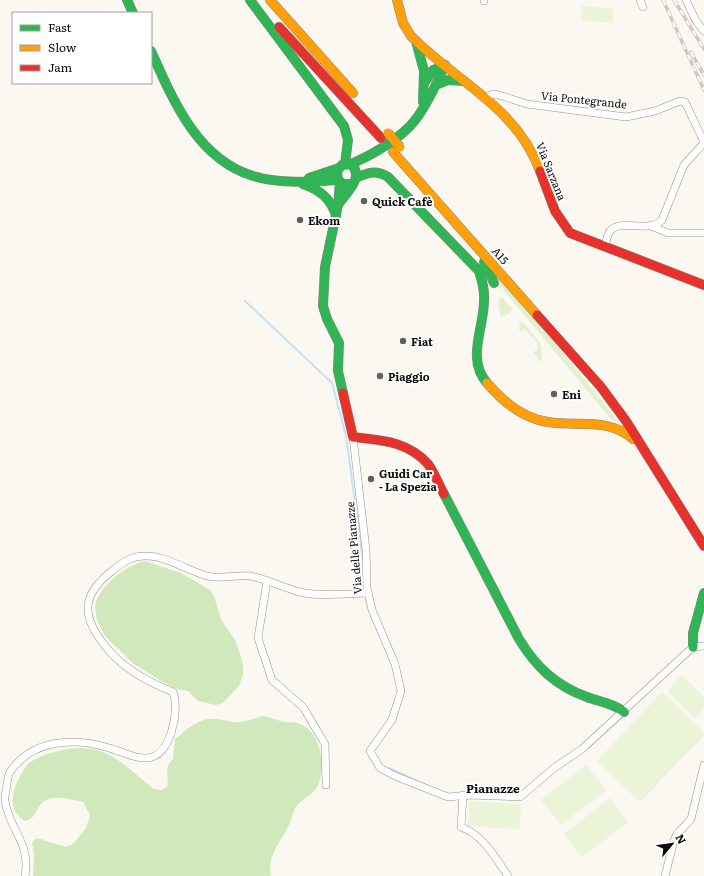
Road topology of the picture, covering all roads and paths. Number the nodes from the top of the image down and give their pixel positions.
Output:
1 (127, 0) edge
2 (250, 0) edge
3 (254, 0) edge
4 (270, 0) edge
5 (396, 0) edge
6 (640, 0) edge
7 (686, 0) edge
8 (644, 7) dead end
9 (133, 12) edge
10 (704, 31) edge
11 (416, 41) junction
12 (152, 53) edge
13 (445, 65) junction
14 (464, 81) junction
15 (425, 82) junction
16 (436, 86) junction
17 (484, 98) junction
18 (421, 110) junction
19 (384, 135) junction
20 (704, 142) edge
21 (396, 149) junction
22 (370, 156) junction
23 (345, 166) junction
24 (356, 178) junction
25 (339, 181) junction
26 (298, 182) junction
27 (439, 204) junction
28 (338, 205) junction
29 (336, 215) junction
30 (651, 226) junction
31 (704, 233) edge
32 (605, 247) junction
33 (494, 283) dead end
34 (704, 285) edge
35 (618, 402) junction
36 (353, 437) junction
37 (666, 485) junction
38 (692, 508) dead end
39 (704, 546) edge
40 (267, 581) junction
41 (704, 592) edge
42 (368, 593) junction
43 (704, 646) edge
44 (693, 647) junction
45 (624, 712) junction
46 (704, 765) edge
47 (326, 785) dead end
48 (463, 795) junction
49 (24, 876) edge
50 (508, 876) edge
51 (665, 876) edge

1 - 9 main road
2 - 23 main road
3 - 19 main road, A15
4 - 19 main road, A15
5 - 11 main road, Via Sarzana
6 - 8 street
7 - 10 street
11 - 13 main road, Via Sarzana
11 - 15 main road, Via delle Pianazze
12 - 26 main road, Via delle Pianazze
13 - 14 main road, Via Sarzana
13 - 15 main road
13 - 16 main road, Via delle Pianazze
14 - 16 main road
14 - 17 main road, Via Sarzana
15 - 18 main road, Via delle Pianazze
16 - 18 main road, Via delle Pianazze
17 - 20 street, Via Pontegrande
17 - 32 main road, Via Sarzana
18 - 22 main road, Via delle Pianazze
19 - 21 main road, A15
20 - 30 street
21 - 27 main road, A15
21 - 35 main road, A15
22 - 23 main road, Via delle Pianazze
22 - 24 main road, Via delle Pianazze
23 - 24 main road
23 - 25 main road
23 - 26 main road, Via delle Pianazze
24 - 25 main road
24 - 28 main road, Via delle Pianazze
24 - 37 main road
25 - 26 main road, Via delle Pianazze
25 - 28 main road, Via delle Pianazze
26 - 29 main road, Via delle Pianazze
27 - 33 main road
27 - 35 main road, A15
28 - 29 main road, Via delle Pianazze
29 - 36 main road, Via delle Pianazze
30 - 31 street
30 - 32 street
32 - 34 main road, Via Sarzana
35 - 37 main road, A15
35 - 38 main road, A15
36 - 42 street, Via delle Pianazze
36 - 45 main road
37 - 39 main road, A15
40 - 42 street
40 - 47 street
40 - 49 street
41 - 44 main road
42 - 48 street, Via delle Pianazze
43 - 44 street
44 - 45 street, Via delle Pianazze
45 - 48 street, Via delle Pianazze
46 - 51 street
48 - 50 street

